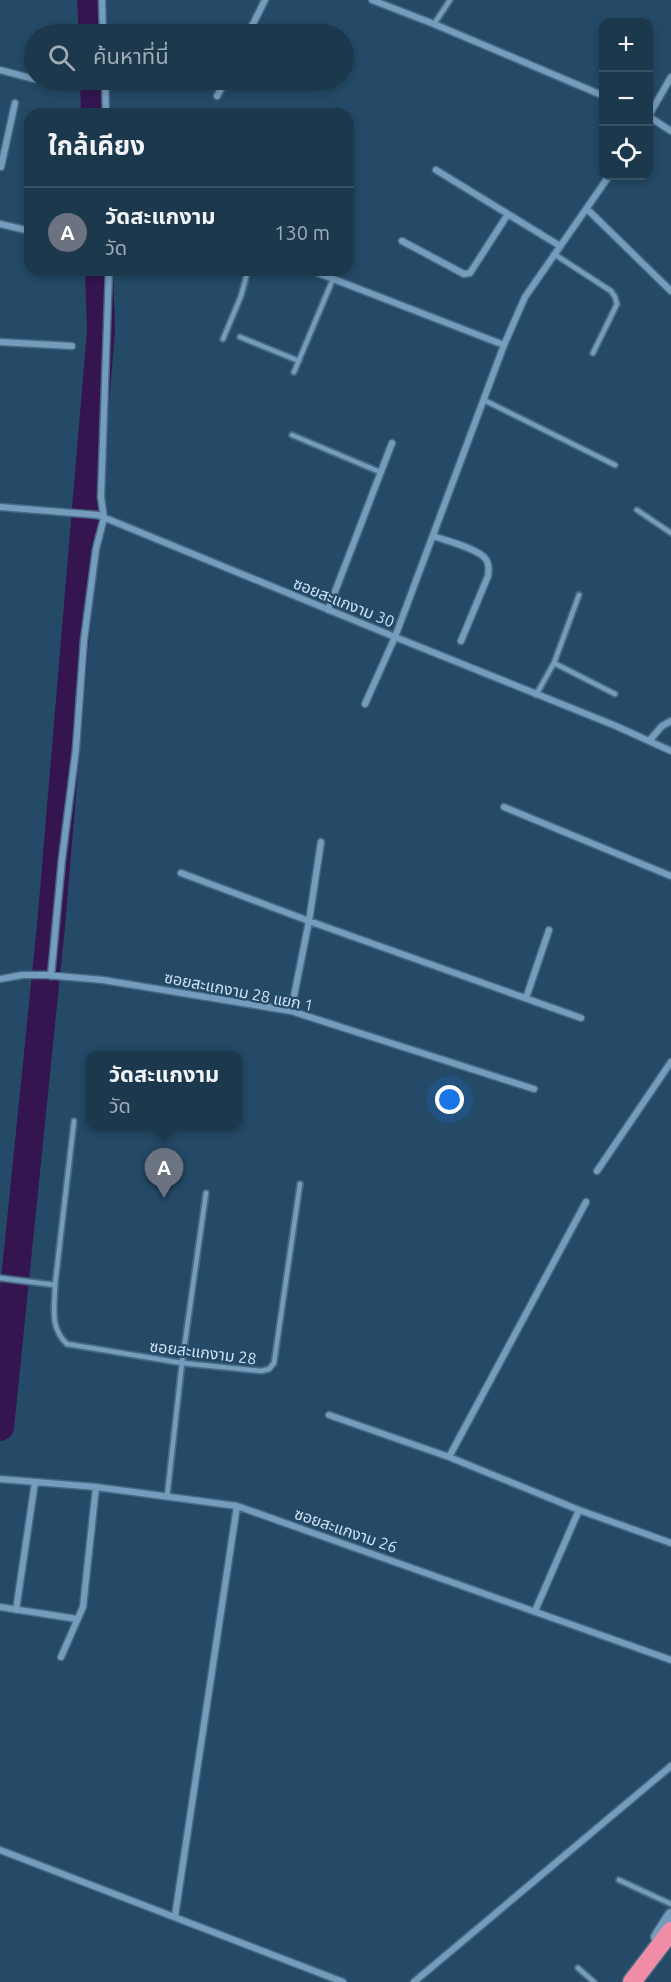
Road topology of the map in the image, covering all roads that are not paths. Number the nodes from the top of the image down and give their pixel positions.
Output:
1 (102, 0) edge
2 (266, 0) edge
3 (372, 0) edge
4 (450, 0) edge
5 (103, 24) edge
6 (253, 24) edge
7 (434, 24) junction
8 (0, 70) edge
9 (24, 76) edge
10 (671, 77) edge
11 (105, 90) edge
12 (220, 90) edge
13 (599, 94) edge
14 (217, 96) dead end
15 (15, 103) dead end
16 (106, 108) edge
17 (653, 109) edge
18 (653, 119) edge
19 (671, 131) edge
20 (0, 167) edge
21 (10, 169) dead end
22 (436, 170) dead end
23 (606, 180) edge
24 (587, 209) junction
25 (507, 214) junction
26 (0, 224) edge
27 (24, 230) edge
28 (402, 241) dead end
29 (560, 246) junction
30 (554, 254) junction
31 (109, 276) edge
32 (246, 276) edge
33 (325, 276) edge
34 (333, 279) junction
35 (671, 291) edge
36 (240, 337) dead end
37 (223, 339) dead end
38 (0, 342) edge
39 (504, 345) junction
40 (72, 346) dead end
41 (593, 353) dead end
42 (299, 361) junction
43 (294, 372) dead end
44 (484, 400) junction
45 (292, 435) dead end
46 (392, 443) dead end
47 (615, 465) dead end
48 (380, 472) junction
49 (0, 507) edge
50 (637, 510) dead end
51 (101, 517) junction
52 (671, 533) edge
53 (433, 536) junction
54 (579, 595) dead end
55 (328, 610) junction
56 (394, 637) junction
57 (461, 641) dead end
58 (554, 663) junction
59 (615, 694) dead end
60 (536, 695) junction
61 (365, 704) dead end
62 (671, 721) edge
63 (649, 741) junction
64 (671, 751) edge
65 (504, 807) dead end
66 (321, 842) dead end
67 (182, 873) dead end
68 (671, 876) edge
69 (309, 921) junction
70 (549, 930) dead end
71 (48, 975) junction
72 (0, 979) edge
73 (526, 998) junction
74 (291, 1011) junction
75 (581, 1018) dead end
76 (671, 1062) edge
77 (534, 1089) dead end
78 (75, 1121) dead end
79 (597, 1171) dead end
80 (300, 1184) dead end
81 (206, 1192) dead end
82 (586, 1202) dead end
83 (0, 1278) edge
84 (55, 1285) junction
85 (182, 1363) junction
86 (329, 1415) dead end
87 (449, 1457) junction
88 (2, 1479) edge
89 (35, 1482) junction
90 (96, 1487) junction
91 (166, 1497) junction
92 (237, 1506) junction
93 (579, 1510) junction
94 (671, 1543) edge
95 (0, 1607) edge
96 (16, 1610) junction
97 (535, 1611) junction
98 (77, 1619) junction
99 (61, 1657) dead end
100 (671, 1660) edge
101 (671, 1766) edge
102 (0, 1850) edge
103 (619, 1880) dead end
104 (671, 1904) edge
105 (671, 1915) edge
106 (175, 1916) junction
107 (671, 1931) edge
108 (578, 1968) dead end
109 (343, 1982) edge
110 (414, 1982) edge
111 (594, 1982) edge
112 (631, 1982) edge

1 - 5 street
2 - 6 street
3 - 7 street
4 - 7 lane
7 - 13 street
8 - 9 street
10 - 17 street
11 - 16 street
12 - 14 street
15 - 20 street
18 - 19 street
20 - 21 street
22 - 25 street
23 - 24 street
24 - 29 street
24 - 35 street
25 - 28 street
25 - 29 street
26 - 27 street
29 - 30 street
30 - 39 street
30 - 41 lane
31 - 51 street
32 - 37 lane
33 - 34 street
34 - 39 street
34 - 42 lane
36 - 42 lane
38 - 40 street
39 - 44 street
42 - 43 lane
44 - 47 lane
44 - 53 street
45 - 48 lane
46 - 48 street
48 - 55 street
49 - 51 street, ซอยสะแกงาม 30
50 - 52 lane
51 - 55 street, ซอยสะแกงาม 30
51 - 71 street
53 - 56 street
53 - 57 street
54 - 58 lane
55 - 56 street, ซอยสะแกงาม 30
56 - 60 street, ซอยสะแกงาม 30
56 - 61 street
58 - 59 lane
58 - 60 lane
60 - 63 street, ซอยสะแกงาม 30
62 - 63 street
63 - 64 street, ซอยสะแกงาม 30
65 - 68 street
66 - 69 street
67 - 69 street
69 - 73 street
69 - 74 street
70 - 73 street
71 - 72 street, ซอยสะแกงาม 28 แยก 1
71 - 74 street, ซอยสะแกงาม 28 แยก 1
73 - 75 street
74 - 77 street, ซอยสะแกงาม 28 แยก 1
76 - 79 street
78 - 84 lane, ซอยสะแกงาม 28
80 - 85 lane, ซอยสะแกงาม 28
81 - 85 lane
82 - 87 street
83 - 84 lane
84 - 85 lane, ซอยสะแกงาม 28
85 - 91 lane
86 - 87 street
87 - 93 street
88 - 89 street, ซอยสะแกงาม 26
89 - 90 street, ซอยสะแกงาม 26
89 - 96 street
90 - 91 street, ซอยสะแกงาม 26
90 - 98 street
91 - 92 street, ซอยสะแกงาม 26
92 - 97 street, ซอยสะแกงาม 26
92 - 106 street
93 - 94 street
93 - 97 street
95 - 96 street
96 - 98 street
97 - 100 street, ซอยสะแกงาม 26
98 - 99 street
101 - 110 street
102 - 106 street
103 - 104 lane
105 - 112 main road
106 - 109 street
107 - 112 highway
108 - 111 lane

